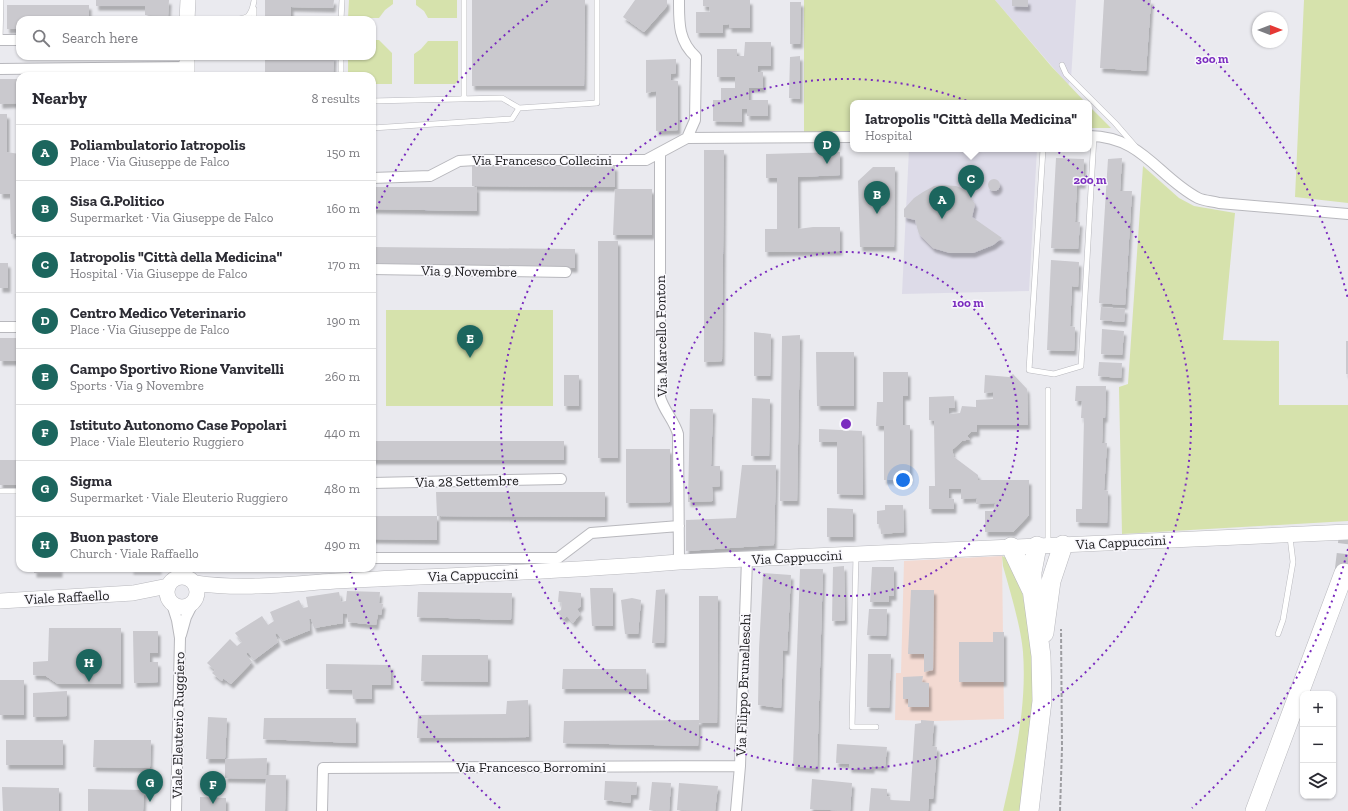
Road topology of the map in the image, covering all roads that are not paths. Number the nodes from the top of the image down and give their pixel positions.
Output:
1 (1, 0) edge
2 (188, 0) edge
3 (342, 0) edge
4 (464, 0) edge
5 (597, 0) edge
6 (679, 0) edge
7 (254, 1) edge
8 (187, 16) edge
9 (246, 16) edge
10 (254, 16) edge
11 (341, 16) edge
12 (0, 40) edge
13 (16, 40) edge
14 (341, 60) edge
15 (1062, 65) dead end
16 (187, 66) edge
17 (0, 69) edge
18 (341, 72) edge
19 (464, 99) junction
20 (376, 101) edge
21 (519, 108) junction
22 (376, 128) edge
23 (1092, 136) edge
24 (850, 137) edge
25 (687, 138) junction
26 (1138, 150) junction
27 (1043, 152) edge
28 (1091, 152) edge
29 (660, 154) junction
30 (376, 178) edge
31 (1348, 214) edge
32 (376, 270) edge
33 (566, 272) dead end
34 (0, 327) edge
35 (16, 327) edge
36 (1048, 390) dead end
37 (561, 479) dead end
38 (376, 483) edge
39 (0, 491) edge
40 (16, 491) edge
41 (679, 526) junction
42 (1348, 532) edge
43 (1290, 534) junction
44 (1049, 545) junction
45 (1011, 547) junction
46 (856, 554) junction
47 (376, 558) edge
48 (747, 559) junction
49 (679, 562) junction
50 (1344, 573) dead end
51 (191, 577) edge
52 (246, 586) junction
53 (170, 588) edge
54 (1032, 589) junction
55 (35, 598) junction
56 (0, 601) edge
57 (195, 601) junction
58 (0, 611) edge
59 (1278, 634) dead end
60 (180, 638) junction
61 (1041, 656) junction
62 (876, 727) dead end
63 (740, 766) junction
64 (1262, 792) junction
65 (176, 811) edge
66 (322, 811) edge
67 (736, 811) edge
68 (1029, 811) edge
69 (1255, 811) edge
70 (1264, 811) edge

1 - 12 lane
2 - 8 street
3 - 11 lane
4 - 19 lane
5 - 21 lane
6 - 25 street
7 - 9 lane
7 - 10 lane
12 - 13 street
14 - 18 lane
15 - 26 lane
16 - 17 street
19 - 20 lane
19 - 21 lane
21 - 22 lane
23 - 26 street
24 - 25 street
25 - 29 street, Via Francesco Collecini
26 - 31 street
27 - 28 lane
29 - 30 street, Via Francesco Collecini
29 - 41 street, Via Marcello Fonton
32 - 33 street, Via 9 Novembre
34 - 35 street
36 - 44 lane
37 - 38 street, Via 28 Settembre
39 - 40 lane
41 - 47 street
41 - 49 street, Via Marcello Fonton
42 - 43 street, Via Cappuccini
43 - 44 street, Via Cappuccini
43 - 59 lane
44 - 45 street, Via Cappuccini
44 - 54 highway
44 - 61 highway
45 - 46 street, Via Cappuccini
45 - 54 highway
46 - 48 street, Via Cappuccini
46 - 62 lane
48 - 49 street, Via Cappuccini
48 - 63 street, Via Filippo Brunelleschi
49 - 52 street, Via Cappuccini
50 - 64 highway
51 - 52 street, Via Cappuccini
51 - 53 street
51 - 57 street
52 - 57 street, Via Cappuccini
53 - 55 street, Viale Raffaello
53 - 57 street
53 - 60 street, Viale Eleuterio Ruggiero
54 - 61 highway
55 - 56 street, Viale Raffaello
55 - 58 street
57 - 60 street, Viale Eleuterio Ruggiero
60 - 65 street, Viale Eleuterio Ruggiero
61 - 68 highway
63 - 66 street, Via Francesco Borromini
63 - 67 street, Via Filippo Brunelleschi
64 - 69 highway
64 - 70 highway

